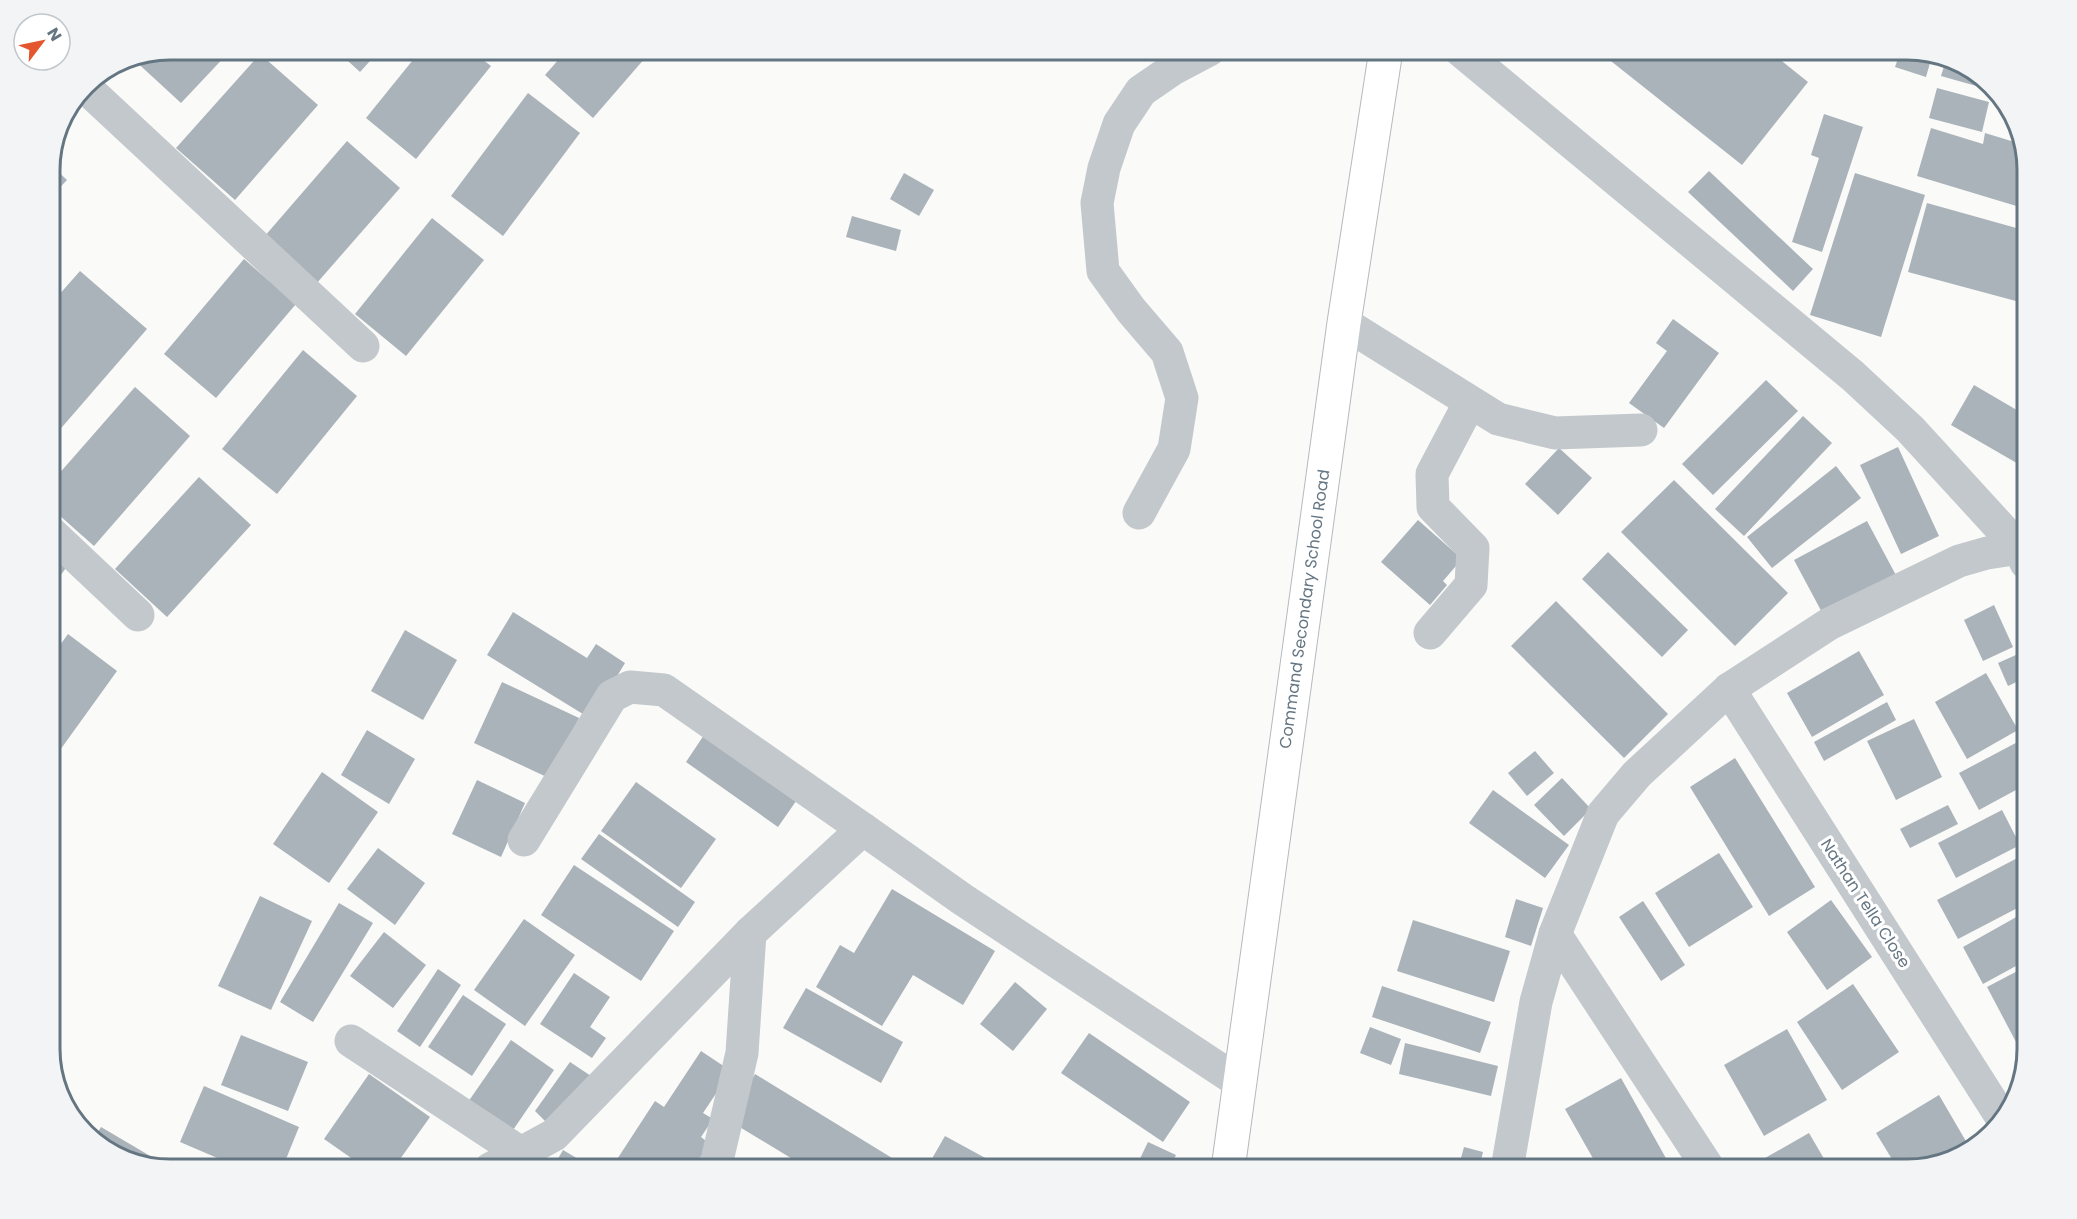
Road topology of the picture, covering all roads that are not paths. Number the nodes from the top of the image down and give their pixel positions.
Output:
1 (1190, 60) edge
2 (1384, 60) edge
3 (1472, 60) edge
4 (91, 93) edge
5 (1344, 323) junction
6 (363, 346) dead end
7 (1470, 402) junction
8 (1641, 430) dead end
9 (1139, 513) dead end
10 (60, 541) edge
11 (2017, 545) edge
12 (2017, 554) edge
13 (138, 615) dead end
14 (1430, 633) dead end
15 (1728, 689) junction
16 (863, 829) junction
17 (524, 840) dead end
18 (750, 933) junction
19 (1555, 934) junction
20 (351, 1041) dead end
21 (1239, 1082) junction
22 (1997, 1111) edge
23 (521, 1153) junction
24 (510, 1159) edge
25 (718, 1159) edge
26 (1229, 1159) edge
27 (1509, 1159) edge
28 (1702, 1159) edge

1 - 9 street
2 - 5 main road, Command Secondary School Road
3 - 11 street
4 - 6 street
5 - 7 street
5 - 21 main road, Command Secondary School Road
7 - 8 street
7 - 14 street
10 - 13 street
12 - 15 street
15 - 19 street
15 - 22 street, Nathan Tella Close
16 - 17 street
16 - 18 street
16 - 21 street
18 - 23 street
18 - 25 street
19 - 27 street
19 - 28 street
20 - 23 street
21 - 26 main road, Command Secondary School Road
23 - 24 street

